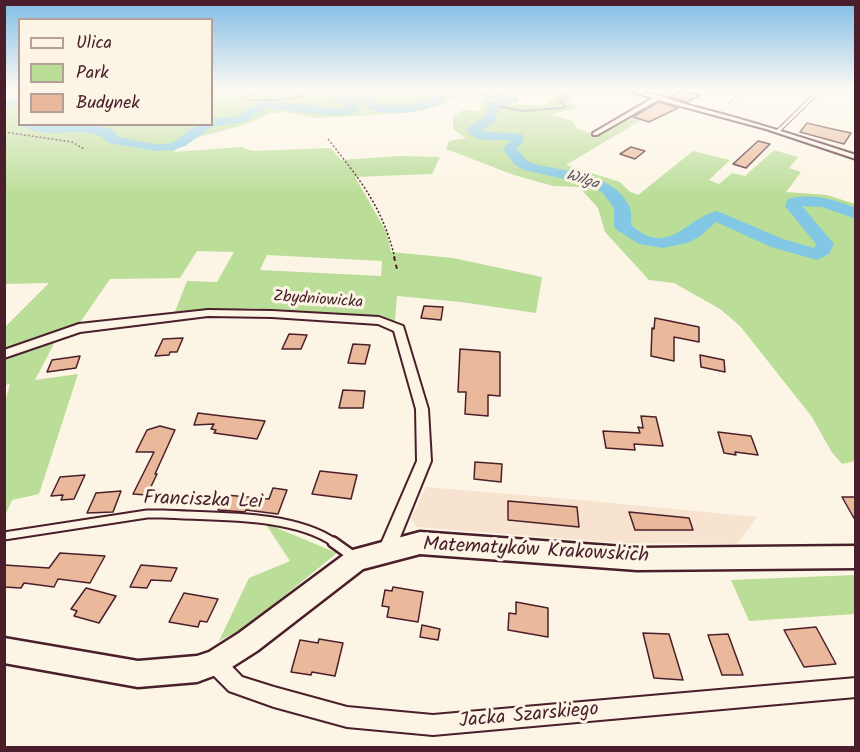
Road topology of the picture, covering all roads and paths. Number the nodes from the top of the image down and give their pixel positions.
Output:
1 (610, 125) edge
2 (757, 125) edge
3 (784, 125) edge
4 (778, 131) junction
5 (4, 132) edge
6 (595, 134) dead end
7 (328, 139) dead end
8 (84, 149) dead end
9 (855, 157) edge
10 (397, 269) dead end
11 (4, 354) edge
12 (4, 536) edge
13 (386, 550) junction
14 (855, 557) edge
15 (357, 559) junction
16 (4, 650) edge
17 (215, 663) junction
18 (855, 687) edge

1 - 6 street
2 - 4 street
3 - 4 lane
4 - 9 street
5 - 8 path
7 - 10 path
11 - 13 street, Zbydniowicka
12 - 15 lane, Franciszka Lei
13 - 14 street, Matematyków Krakowskich
13 - 15 street, Matematyków Krakowskich
15 - 17 street, Matematyków Krakowskich
16 - 17 street, Matematyków Krakowskich
17 - 18 street, Jacka Szarskiego

